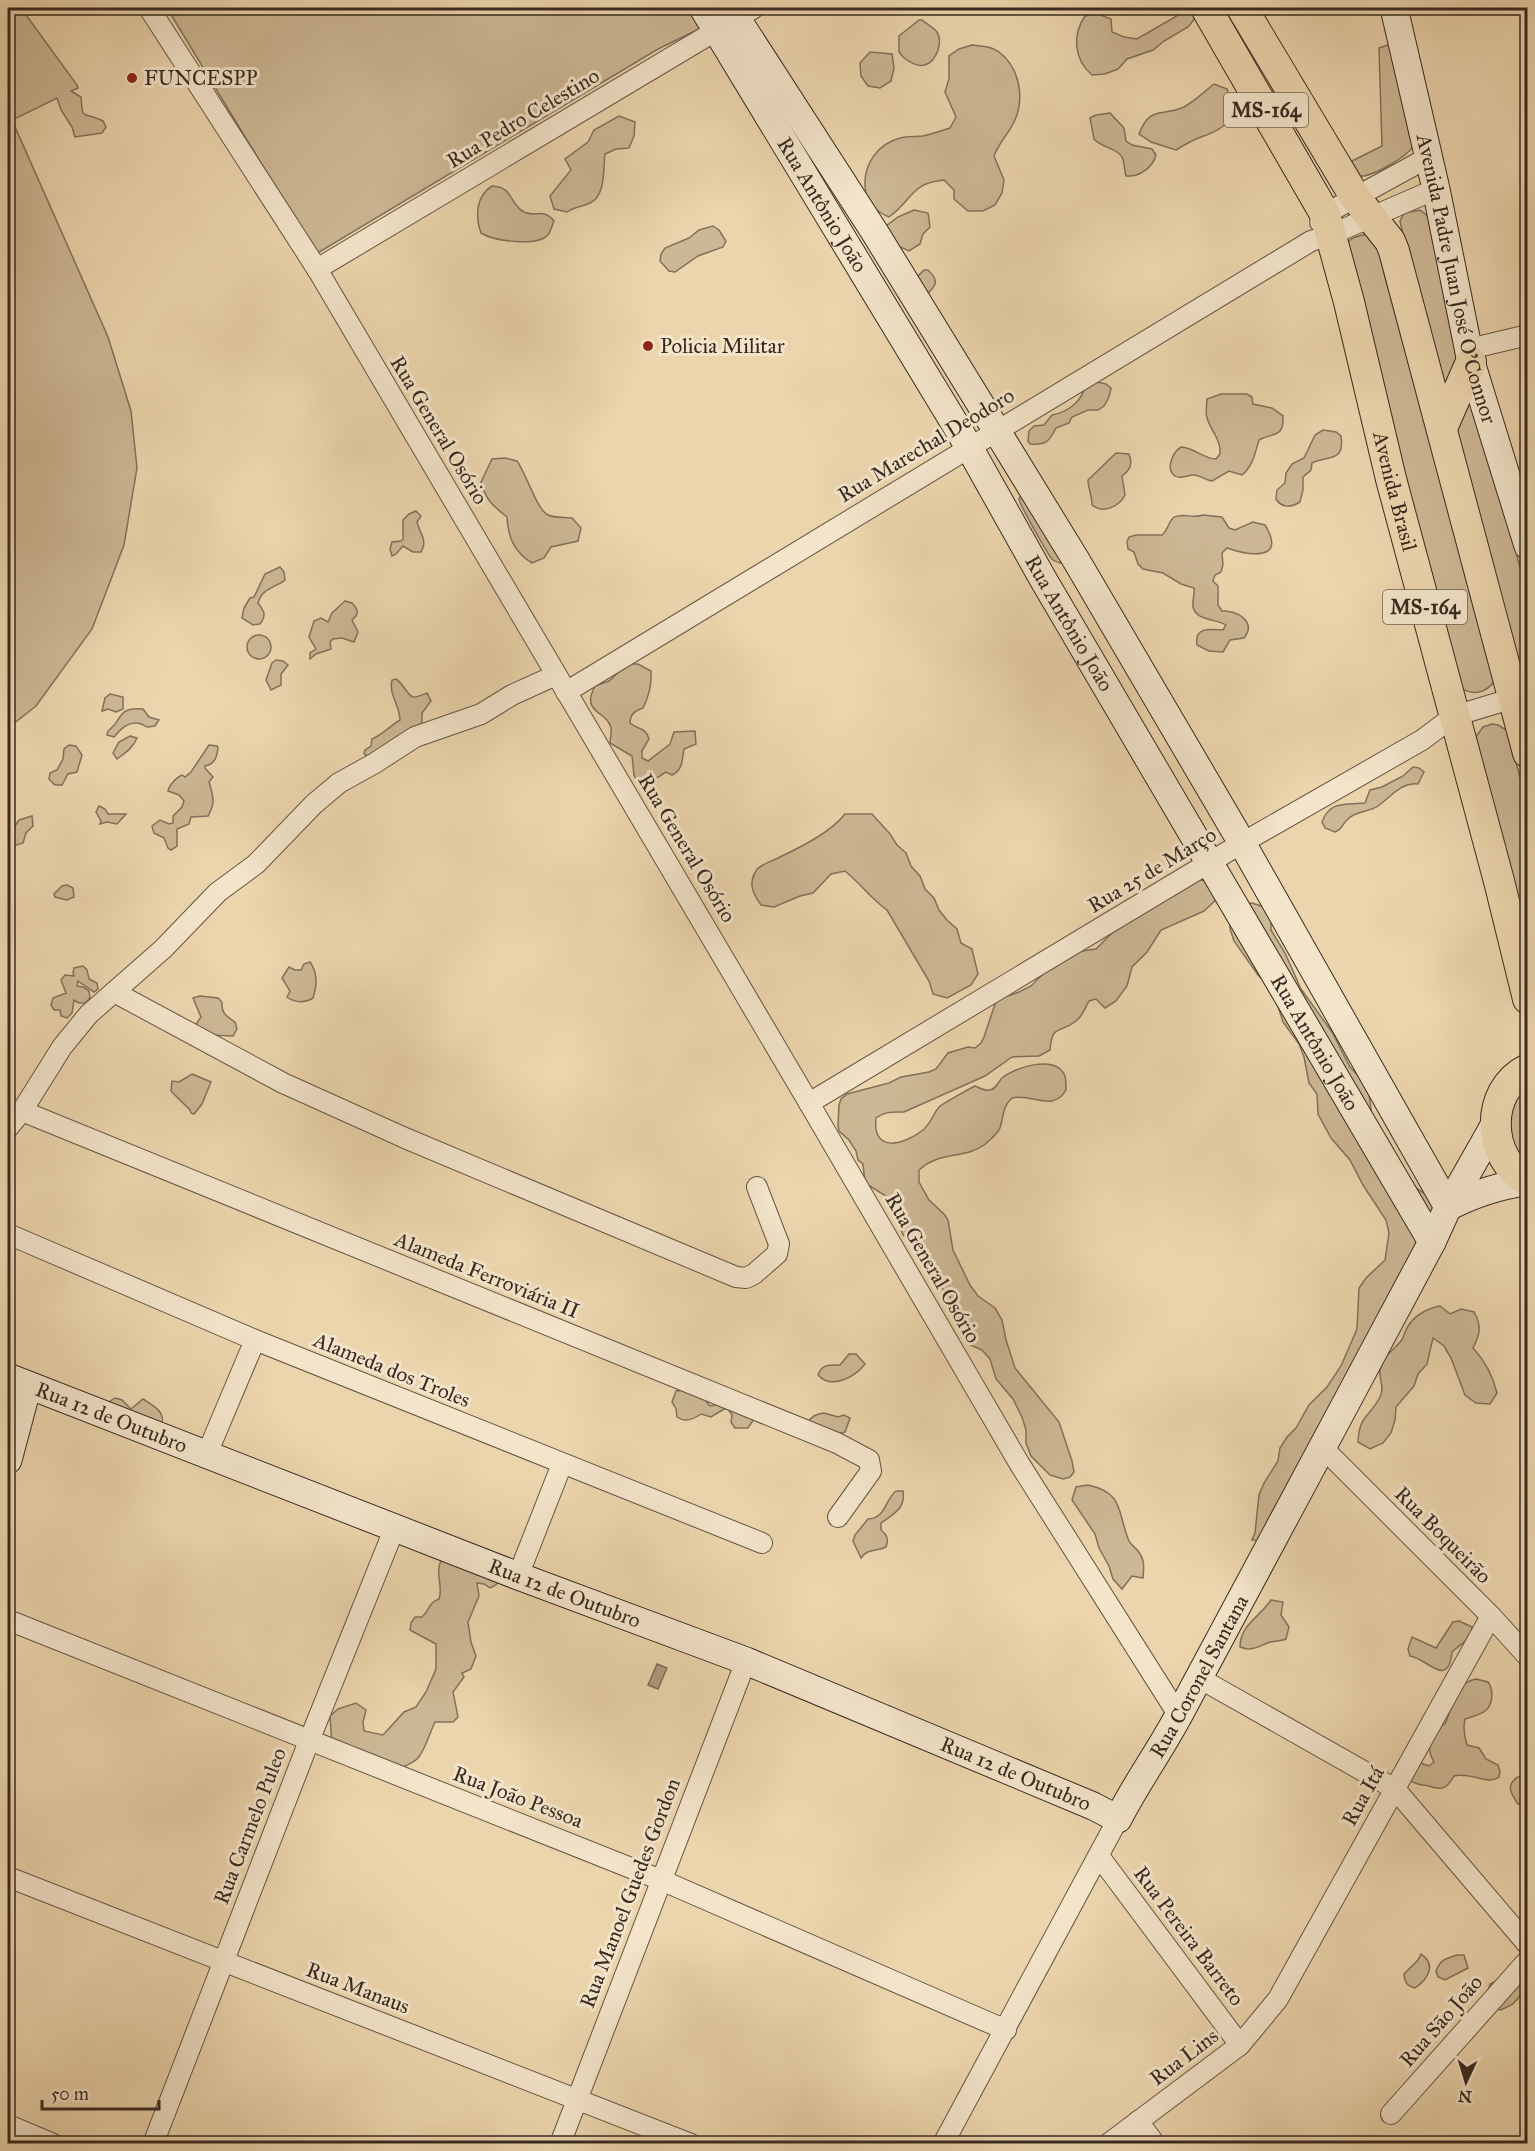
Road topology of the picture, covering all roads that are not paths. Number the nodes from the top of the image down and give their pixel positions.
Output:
1 (149, 8) edge
2 (1206, 8) edge
3 (1242, 8) edge
4 (1394, 8) edge
5 (728, 14) edge
6 (1429, 157) junction
7 (1436, 189) junction
8 (1364, 207) junction
9 (1322, 230) junction
10 (874, 231) junction
11 (849, 248) junction
12 (317, 269) junction
13 (1527, 335) edge
14 (1470, 356) junction
15 (1442, 428) junction
16 (998, 430) junction
17 (969, 447) junction
18 (1527, 546) edge
19 (1076, 560) junction
20 (1042, 579) junction
21 (561, 683) junction
22 (1521, 696) edge
23 (1454, 716) junction
24 (1527, 753) edge
25 (1242, 843) junction
26 (1209, 864) junction
27 (114, 992) junction
28 (1527, 999) edge
29 (1527, 1042) edge
30 (1525, 1070) edge
31 (810, 1103) junction
32 (22, 1111) junction
33 (1495, 1124) junction
34 (8, 1128) edge
35 (1527, 1182) edge
36 (757, 1187) dead end
37 (1448, 1207) junction
38 (8, 1234) edge
39 (1432, 1242) junction
40 (255, 1340) junction
41 (18, 1381) edge
42 (1323, 1448) junction
43 (206, 1456) junction
44 (8, 1460) edge
45 (562, 1464) junction
46 (838, 1517) dead end
47 (395, 1527) junction
48 (762, 1543) dead end
49 (518, 1576) junction
50 (1491, 1617) junction
51 (8, 1620) edge
52 (1527, 1657) edge
53 (746, 1660) junction
54 (1199, 1678) junction
55 (1179, 1716) junction
56 (309, 1741) junction
57 (1395, 1789) junction
58 (1118, 1819) junction
59 (1099, 1856) junction
60 (8, 1877) edge
61 (661, 1880) junction
62 (1527, 1945) edge
63 (1527, 1960) edge
64 (223, 1962) junction
65 (1278, 1999) joint
66 (1006, 2030) junction
67 (1240, 2045) junction
68 (577, 2099) junction
69 (1391, 2114) dead end
70 (1138, 2121) junction
71 (8, 2128) edge
72 (53, 2144) edge
73 (153, 2144) edge
74 (560, 2144) edge
75 (692, 2144) edge
76 (943, 2144) edge
77 (1108, 2144) edge
78 (1155, 2144) edge

1 - 12 street, Rua General Osório
2 - 9 main road, Avenida Brasil / MS-164
3 - 8 main road, MS-164
4 - 6 main road, Avenida Padre Juan José O'Connor
5 - 10 main road, Rua Antônio João
5 - 11 main road, Rua Antônio João
5 - 12 street, Rua Pedro Celestino
6 - 7 main road, Avenida Padre Juan José O'Connor
6 - 8 street, Rua Marechal Deodoro
7 - 8 street, Rua Marechal Deodoro
7 - 14 main road, Avenida Padre Juan José O'Connor
8 - 9 street, Rua Marechal Deodoro
8 - 15 main road, MS-164
9 - 16 street, Rua Marechal Deodoro
9 - 23 main road, Avenida Brasil / MS-164
10 - 11 main road
10 - 16 main road, Rua Antônio João
11 - 17 main road, Rua Antônio João
12 - 21 street, Rua General Osório
13 - 14 street
14 - 15 main road
14 - 18 main road, Avenida Padre Juan José O'Connor
15 - 22 main road, MS-164
16 - 17 street, Rua Marechal Deodoro
16 - 19 main road, Rua Antônio João
17 - 20 main road, Rua Antônio João
17 - 21 street, Rua Marechal Deodoro
19 - 20 main road
19 - 25 main road, Rua Antônio João
20 - 26 main road, Rua Antônio João
21 - 27 street, Rua Marechal Deodoro
21 - 31 street, Rua General Osório
22 - 23 street, Rua 25 de Março
22 - 24 main road, MS-164
23 - 25 street, Rua 25 de Março
23 - 28 main road, Avenida Brasil / MS-164
25 - 26 street, Rua 25 de Março
25 - 37 main road, Rua Antônio João
26 - 31 street, Rua 25 de Março
26 - 39 main road, Rua Antônio João
27 - 32 street, Rua Marechal Deodoro
27 - 36 street
29 - 30 main road
30 - 33 main road
31 - 55 street, Rua General Osório
32 - 34 street, Rua Marechal Deodoro
32 - 46 street, Alameda Ferroviária II
33 - 35 main road
33 - 37 main road, Rua Coronel Santana
35 - 37 main road
37 - 39 main road, Rua Coronel Santana
38 - 40 street, Alameda dos Troles
39 - 42 main road, Rua Coronel Santana
40 - 43 street
40 - 45 street, Alameda dos Troles
41 - 43 main road, Rua 12 de Outubro
41 - 44 main road
42 - 50 street, Rua Boqueirão
42 - 54 main road, Rua Coronel Santana
43 - 47 main road, Rua 12 de Outubro
45 - 48 street, Alameda dos Troles
45 - 49 street
47 - 49 main road, Rua 12 de Outubro
47 - 56 street, Rua Carmelo Puleo
49 - 53 main road, Rua 12 de Outubro
50 - 52 street, Rua Boqueirão
50 - 57 street, Rua Itá
51 - 56 street, Rua João Pessoa
53 - 58 main road, Rua 12 de Outubro
53 - 61 street, Rua Manoel Guedes Gordon
54 - 55 main road, Rua Coronel Santana
54 - 57 street
55 - 58 main road, Rua Coronel Santana
56 - 61 street, Rua João Pessoa
56 - 64 street, Rua Carmelo Puleo
57 - 62 street
57 - 65 street, Rua Itá
58 - 59 street, Rua Coronel Santana
59 - 66 street, Rua Coronel Santana
59 - 67 street, Rua Pereira Barreto
60 - 64 street, Rua Manaus
61 - 66 street, Rua João Pessoa
61 - 68 street, Rua Manoel Guedes Gordon
63 - 69 street, Rua São João
64 - 68 street, Rua Manaus
64 - 73 street, Rua Carmelo Puleo
65 - 67 street, Rua Lins
66 - 76 street, Rua Coronel Santana
67 - 70 street, Rua Lins
68 - 74 street, Rua Manoel Guedes Gordon
68 - 75 street, Rua Manaus
70 - 77 street, Rua Lins
70 - 78 street
71 - 72 street

